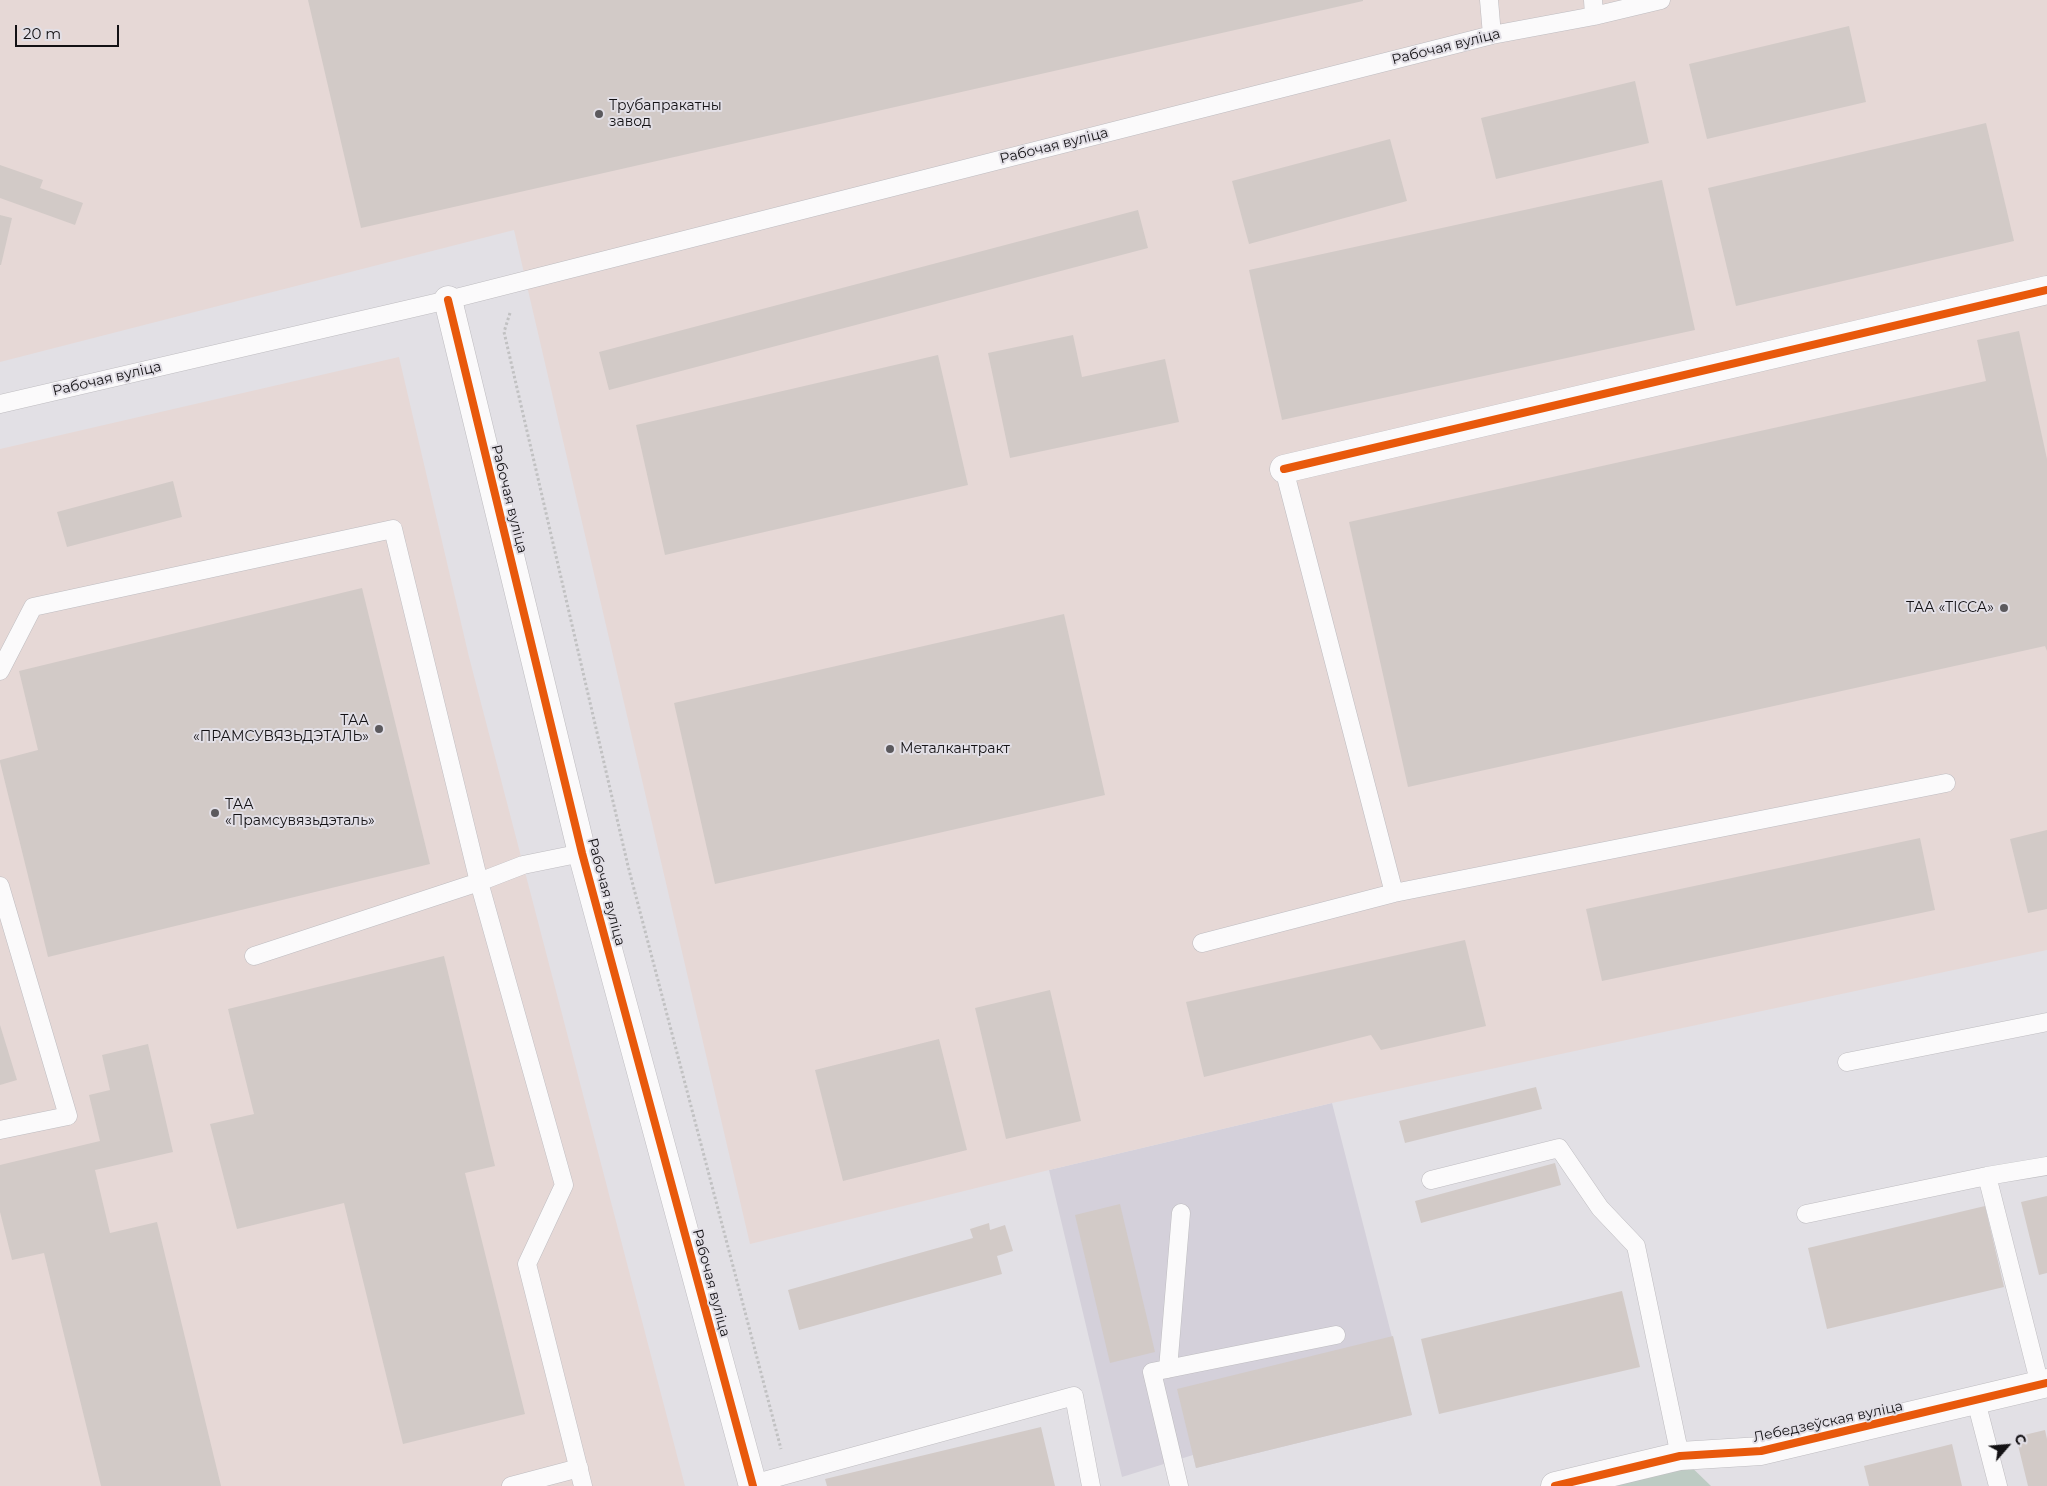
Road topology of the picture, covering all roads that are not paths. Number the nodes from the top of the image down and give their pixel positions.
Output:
1 (1488, 0) edge
2 (1661, 0) edge
3 (1593, 8) edge
4 (1492, 35) junction
5 (2047, 290) edge
6 (448, 300) junction
7 (0, 404) edge
8 (1284, 469) joint
9 (0, 671) edge
10 (1946, 783) dead end
11 (582, 853) junction
12 (479, 882) junction
13 (0, 886) edge
14 (1394, 893) junction
15 (1202, 943) dead end
16 (254, 956) dead end
17 (2047, 1022) edge
18 (1847, 1062) dead end
19 (0, 1130) edge
20 (2047, 1166) edge
21 (1987, 1176) junction
22 (1431, 1180) dead end
23 (1181, 1213) dead end
24 (1806, 1214) dead end
25 (1336, 1335) dead end
26 (1168, 1368) junction
27 (2043, 1384) edge
28 (1976, 1401) junction
29 (1680, 1456) junction
30 (579, 1468) junction
31 (753, 1485) edge
32 (511, 1486) edge
33 (583, 1486) edge
34 (1091, 1486) edge
35 (1179, 1486) edge
36 (1555, 1486) edge
37 (1998, 1486) edge

1 - 4 lane
2 - 3 lane, Рабочая вуліца
3 - 4 lane, Рабочая вуліца
4 - 6 lane, Рабочая вуліца
5 - 8 street
6 - 7 lane, Рабочая вуліца
6 - 11 street, Рабочая вуліца
8 - 14 lane
9 - 12 lane
10 - 14 lane
11 - 12 lane
11 - 31 street, Рабочая вуліца
12 - 16 lane
12 - 30 lane
13 - 19 lane
14 - 15 lane
17 - 18 lane
20 - 21 lane
21 - 24 lane
21 - 27 lane
22 - 29 lane
23 - 26 lane
25 - 26 lane
26 - 35 lane
27 - 28 street, Лебедзеўская вуліца
28 - 29 street, Лебедзеўская вуліца
28 - 37 lane
29 - 36 street, Лебедзеўская вуліца
30 - 32 lane
30 - 33 lane
31 - 34 lane

